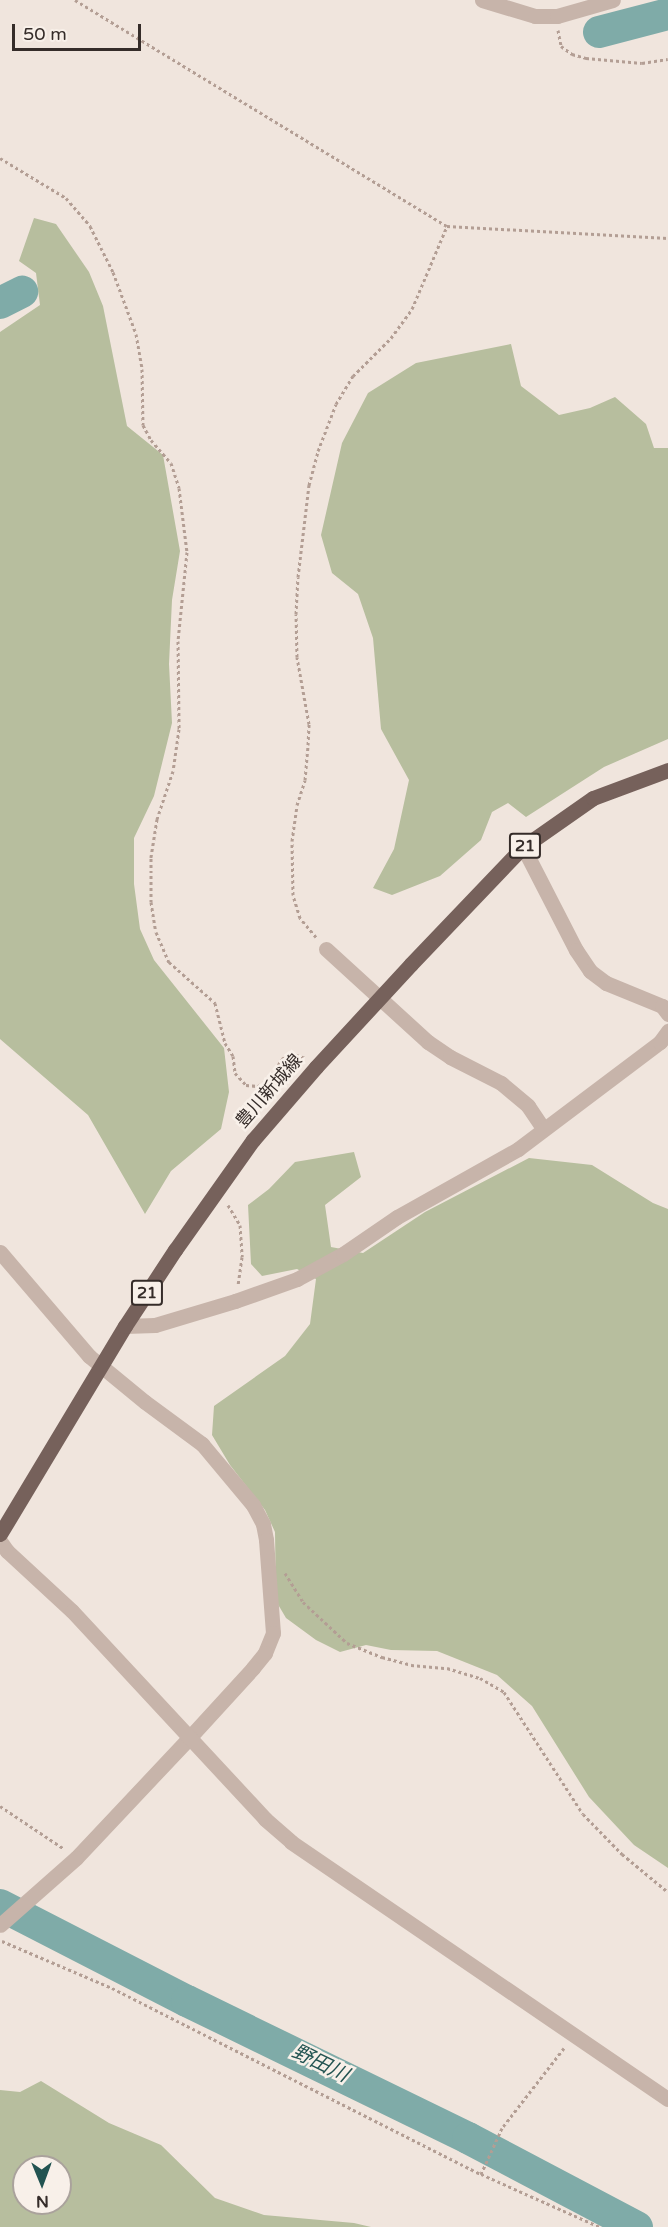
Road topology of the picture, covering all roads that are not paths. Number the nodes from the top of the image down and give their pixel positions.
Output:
1 (482, 0) edge
2 (613, 0) edge
3 (668, 770) edge
4 (523, 847) junction
5 (326, 949) road end
6 (668, 1014) edge
7 (668, 1031) edge
8 (543, 1128) junction
9 (0, 1252) edge
10 (125, 1326) junction
11 (102, 1368) junction
12 (0, 1534) edge
13 (0, 1541) edge
14 (190, 1737) junction
15 (0, 1925) edge
16 (668, 2099) edge

1 - 2 street
3 - 4 main road, 豊川新城線 / 21
4 - 6 street
4 - 10 main road, 豊川新城線 / 21, bridge
5 - 8 street
7 - 8 street
8 - 10 street
9 - 11 street
10 - 11 main road, 豊川新城線 / 21
11 - 12 main road, 豊川新城線 / 21
11 - 14 street
13 - 14 street
14 - 15 street
14 - 16 street

